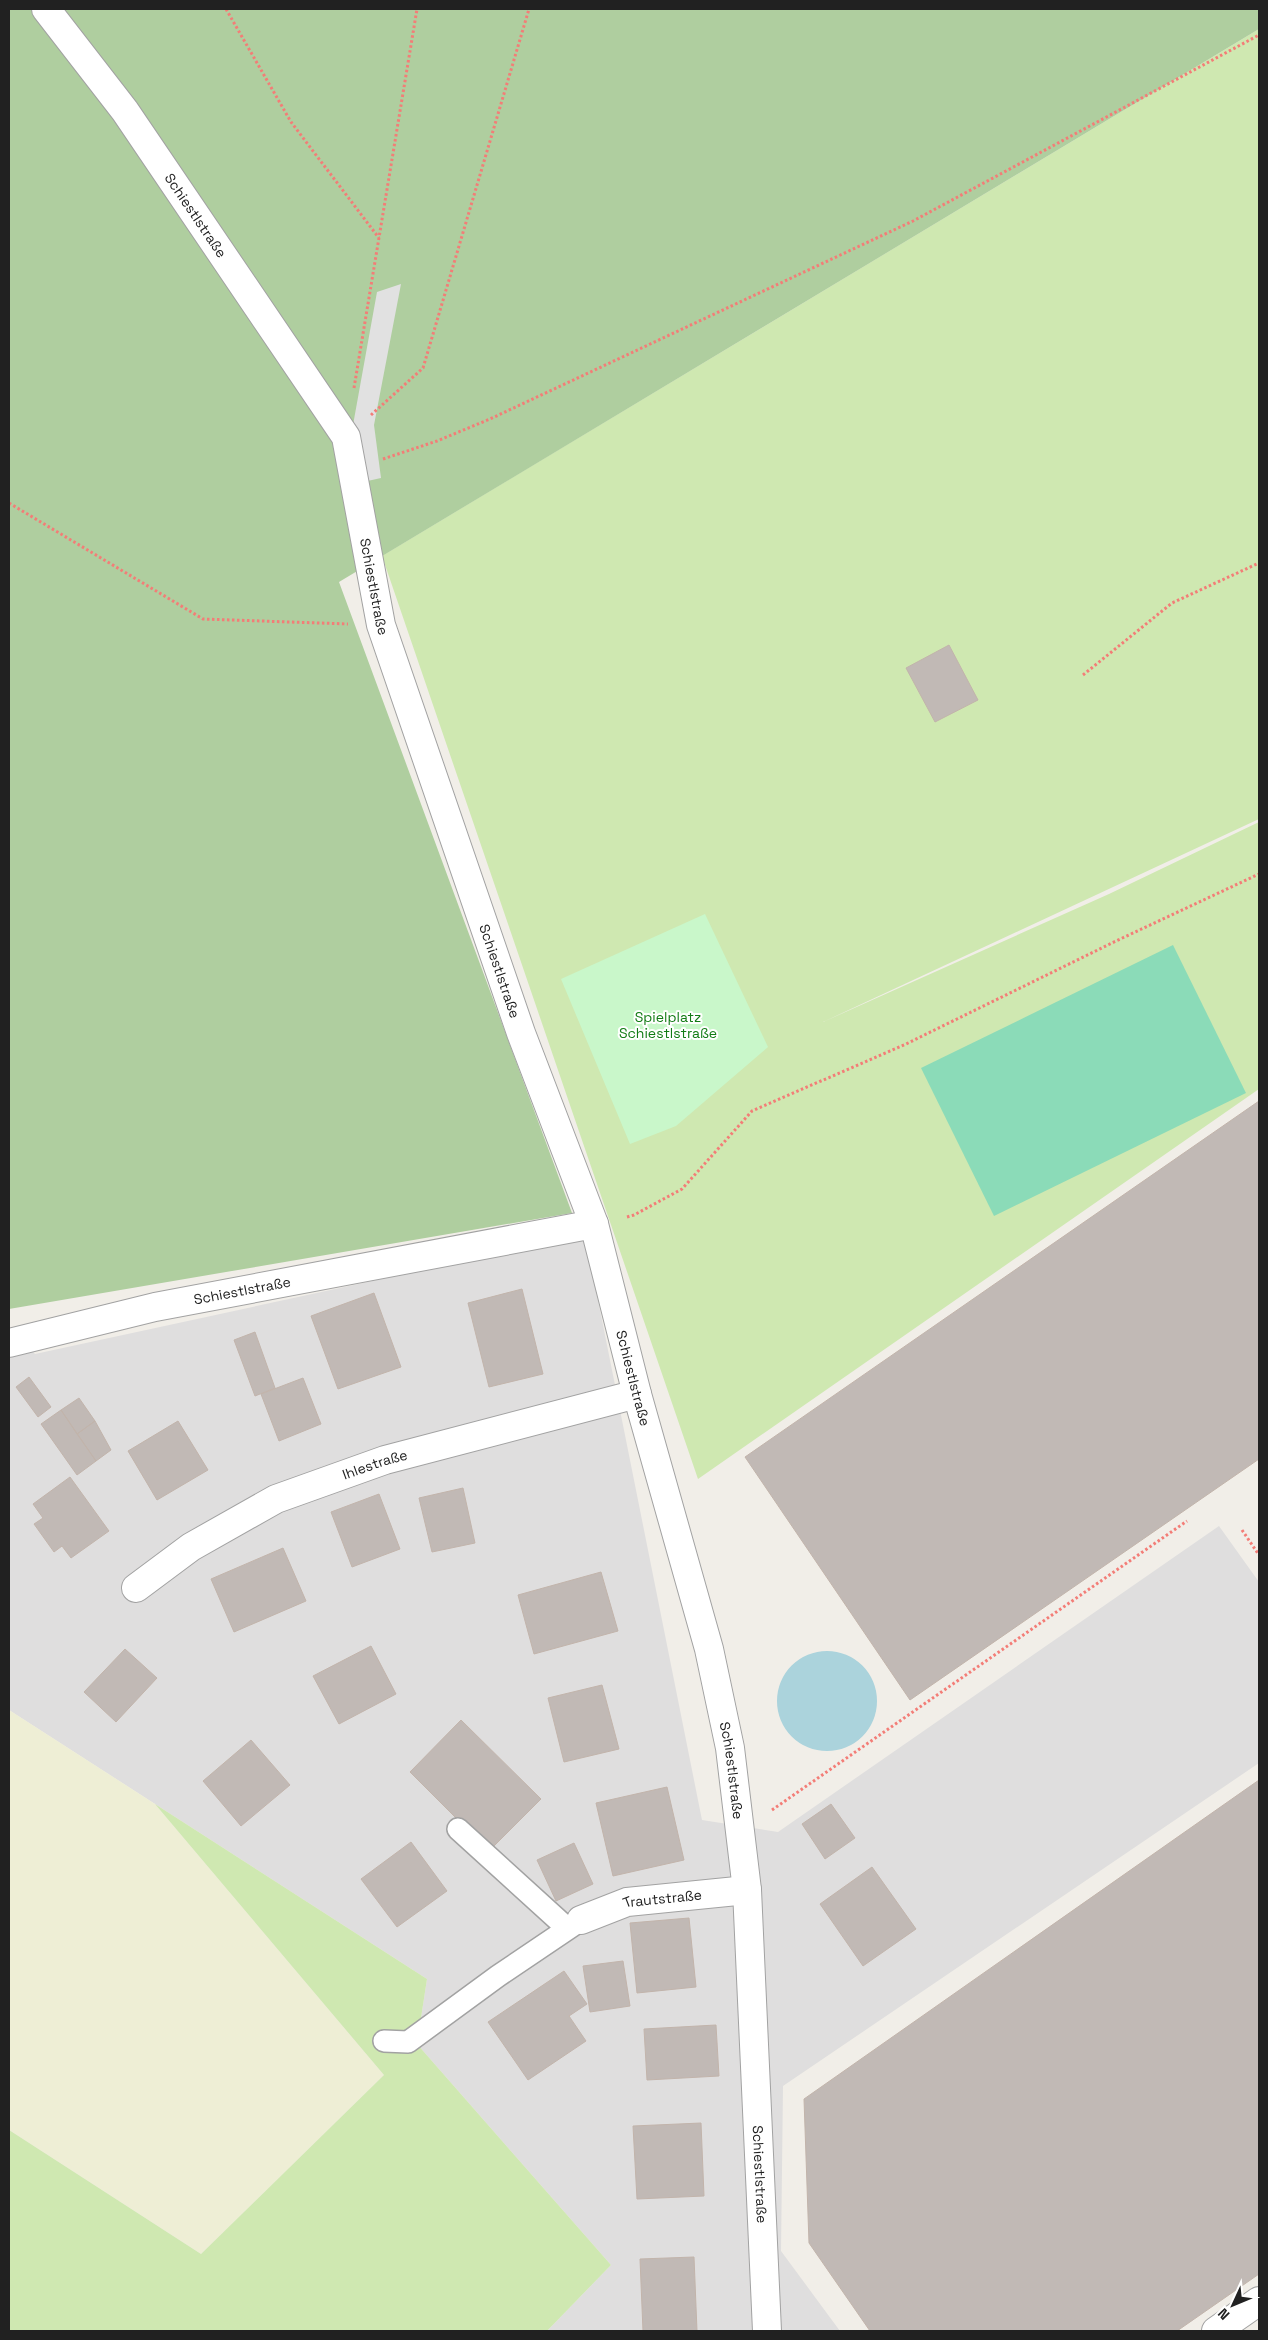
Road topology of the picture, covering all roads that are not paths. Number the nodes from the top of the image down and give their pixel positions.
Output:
1 (46, 9) edge
2 (594, 1224) junction
3 (9, 1343) edge
4 (637, 1394) junction
5 (136, 1588) dead end
6 (458, 1829) dead end
7 (747, 1890) junction
8 (575, 1924) junction
9 (384, 2041) dead end
10 (1259, 2301) edge
11 (767, 2331) edge
12 (1216, 2331) edge

1 - 2 street, Schiestlstraße
2 - 3 street, Schiestlstraße
2 - 4 street, Schiestlstraße
4 - 5 street, Ihlestraße
4 - 7 street, Schiestlstraße
6 - 8 lane
7 - 8 street, Trautstraße
7 - 11 street, Schiestlstraße
8 - 9 lane
10 - 12 street

